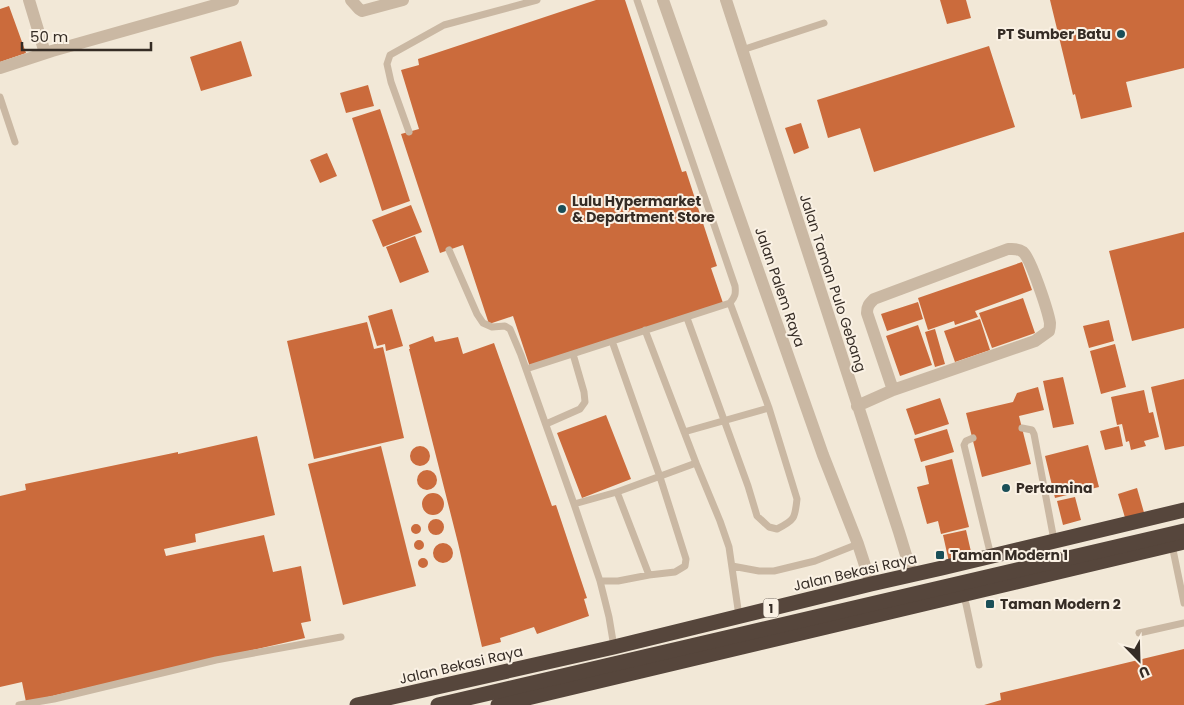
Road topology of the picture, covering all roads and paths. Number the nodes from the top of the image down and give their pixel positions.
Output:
1 (29, 0) edge
2 (35, 0) edge
3 (233, 0) edge
4 (351, 0) edge
5 (403, 0) edge
6 (537, 0) edge
7 (637, 0) edge
8 (663, 0) edge
9 (726, 0) edge
10 (824, 23) dead end
11 (742, 50) junction
12 (48, 52) junction
13 (0, 68) edge
14 (0, 96) edge
15 (409, 132) dead end
16 (15, 142) dead end
17 (449, 250) dead end
18 (730, 303) junction
19 (687, 318) junction
20 (645, 330) junction
21 (612, 341) junction
22 (573, 354) junction
23 (526, 369) junction
24 (893, 390) junction
25 (857, 406) junction
26 (769, 408) junction
27 (725, 421) junction
28 (546, 424) junction
29 (1022, 428) dead end
30 (684, 432) junction
31 (973, 438) dead end
32 (696, 463) junction
33 (660, 477) junction
34 (617, 492) junction
35 (574, 504) junction
36 (1184, 510) edge
37 (1184, 530) edge
38 (1054, 540) junction
39 (858, 544) junction
40 (1178, 544) edge
41 (991, 556) junction
42 (732, 566) junction
43 (649, 575) junction
44 (912, 575) junction
45 (600, 581) junction
46 (871, 584) junction
47 (845, 590) junction
48 (963, 594) junction
49 (1184, 603) edge
50 (739, 616) junction
51 (852, 620) junction
52 (1184, 623) edge
53 (678, 631) junction
54 (1139, 633) dead end
55 (342, 637) dead end
56 (614, 647) junction
57 (683, 661) junction
58 (979, 665) dead end
59 (19, 705) edge
60 (357, 705) edge
61 (438, 705) edge
62 (498, 705) edge

1 - 12 street
2 - 12 street
3 - 12 street
4 - 5 street
6 - 15 lane
7 - 18 lane
8 - 39 street, Jalan Palem Raya
9 - 11 street, Jalan Taman Pulo Gebang
10 - 11 lane
11 - 25 street, Jalan Taman Pulo Gebang
12 - 13 street
14 - 16 lane
17 - 23 lane
18 - 19 lane
18 - 26 lane
19 - 20 lane
19 - 27 lane
20 - 21 lane
20 - 30 lane
21 - 22 lane
21 - 33 lane
22 - 23 lane
22 - 28 lane
23 - 28 lane
24 - 24 street
24 - 25 street
25 - 44 street, Jalan Taman Pulo Gebang
26 - 27 lane
26 - 27 lane
27 - 30 lane
28 - 35 lane
29 - 38 lane
30 - 32 lane
31 - 41 lane
32 - 33 lane
32 - 42 lane
33 - 34 lane
33 - 43 lane
34 - 35 lane
34 - 43 lane
35 - 45 lane
36 - 38 highway, Jalan Bekasi Raya / 1
37 - 61 highway, bridge
38 - 41 highway, Jalan Bekasi Raya / 1
39 - 42 lane
39 - 46 street, Jalan Palem Raya
40 - 48 highway, 1
40 - 49 lane
41 - 44 highway, Jalan Bekasi Raya / 1
42 - 50 lane
43 - 45 lane
44 - 46 highway, Jalan Bekasi Raya / 1
45 - 56 lane
46 - 47 highway, Jalan Bekasi Raya / 1
47 - 50 highway, Jalan Bekasi Raya / 1
47 - 51 highway
48 - 51 highway, 1
48 - 58 lane
50 - 53 highway, Jalan Bekasi Raya / 1
51 - 57 highway, 1
52 - 54 lane
53 - 56 highway, Jalan Bekasi Raya / 1
53 - 57 highway
55 - 59 lane
56 - 60 highway, Jalan Bekasi Raya / 1
57 - 62 highway, 1

